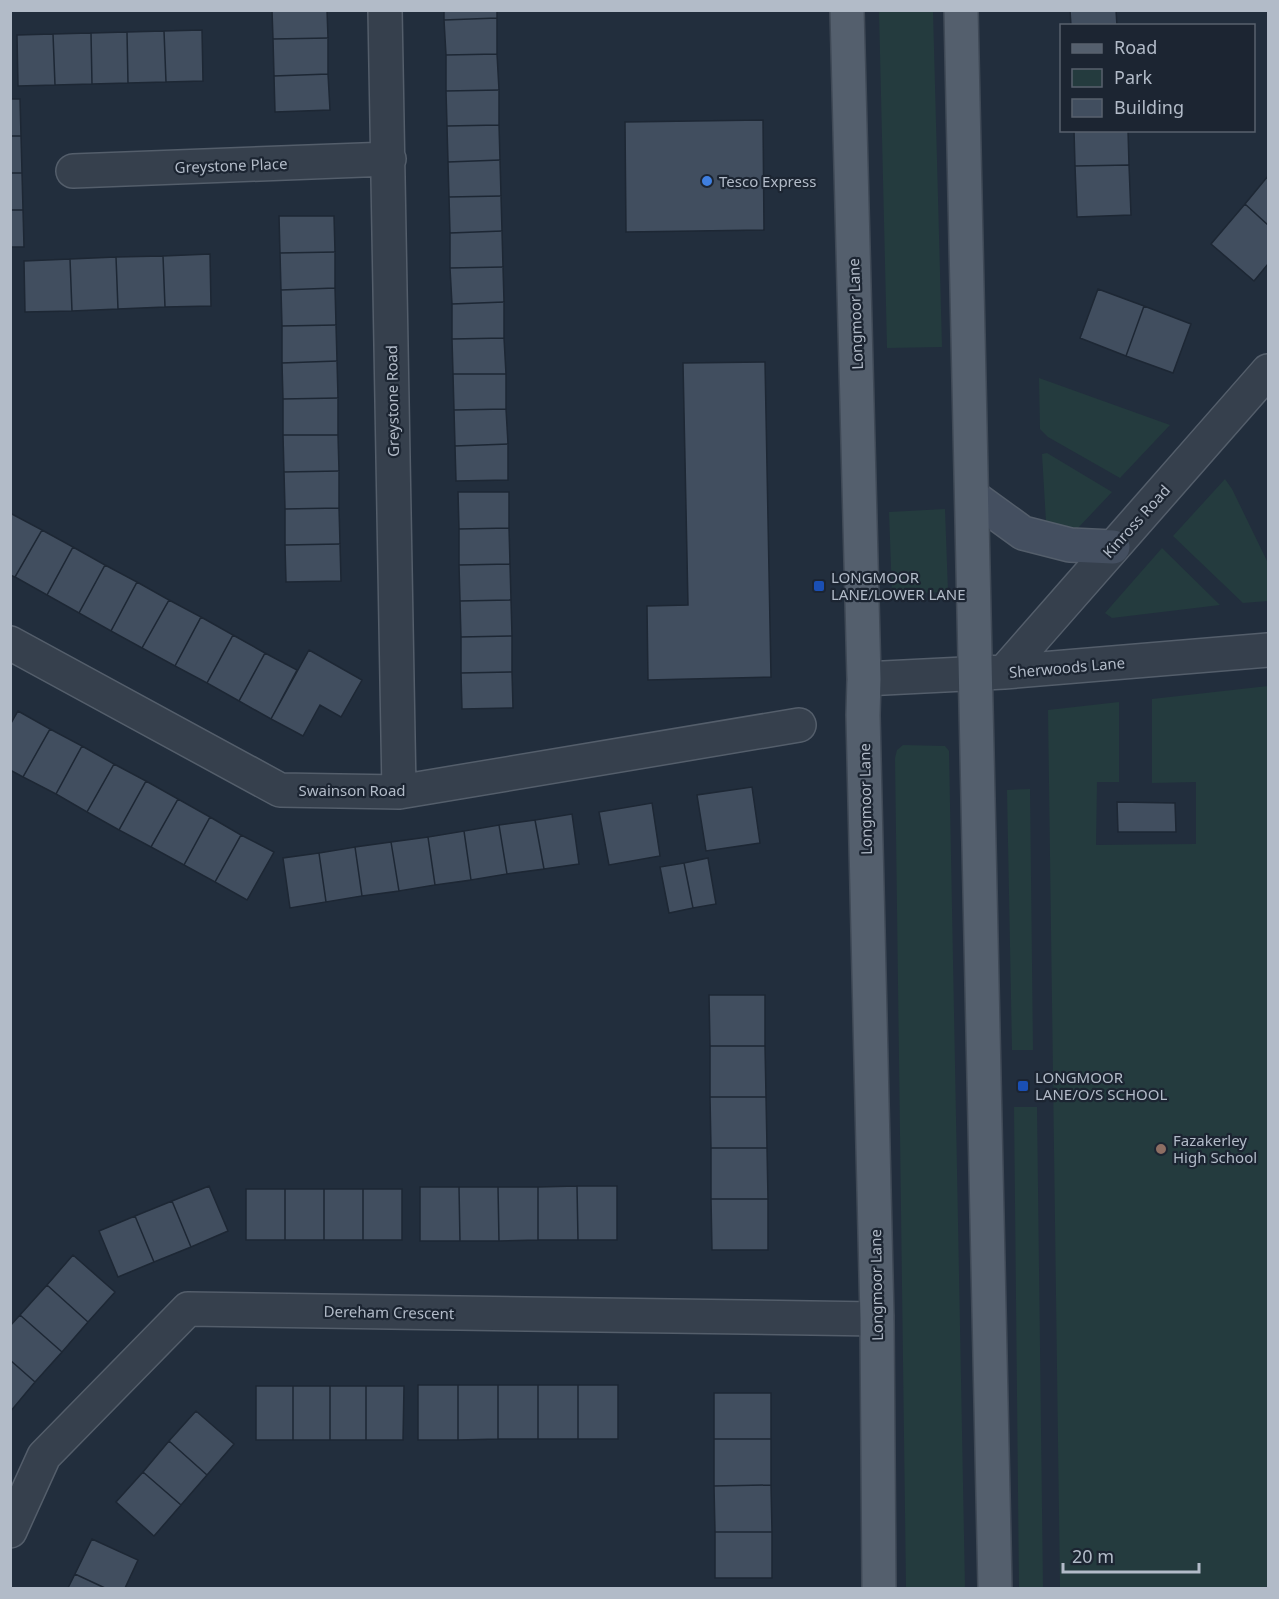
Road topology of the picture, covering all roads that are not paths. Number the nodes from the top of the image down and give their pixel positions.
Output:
1 (384, 10) edge
2 (847, 10) edge
3 (961, 10) edge
4 (389, 159) junction
5 (74, 171) dead end
6 (1269, 371) edge
7 (972, 496) junction
8 (1113, 547) junction
9 (10, 643) edge
10 (1269, 650) edge
11 (989, 672) junction
12 (864, 679) junction
13 (798, 725) dead end
14 (399, 792) junction
15 (877, 1319) junction
16 (10, 1531) edge
17 (879, 1588) edge
18 (995, 1588) edge

1 - 4 street, Greystone Road
2 - 12 main road, Longmoor Lane
3 - 7 main road
4 - 5 street, Greystone Place
4 - 14 street, Greystone Road
6 - 8 street, Kinross Road
7 - 8 main road
7 - 11 main road
8 - 11 street, Kinross Road
9 - 14 street, Swainson Road
10 - 11 street, Sherwoods Lane
11 - 12 street, Sherwoods Lane
11 - 18 main road
12 - 15 main road, Longmoor Lane
13 - 14 street, Swainson Road
15 - 16 street, Dereham Crescent
15 - 17 main road, Longmoor Lane

